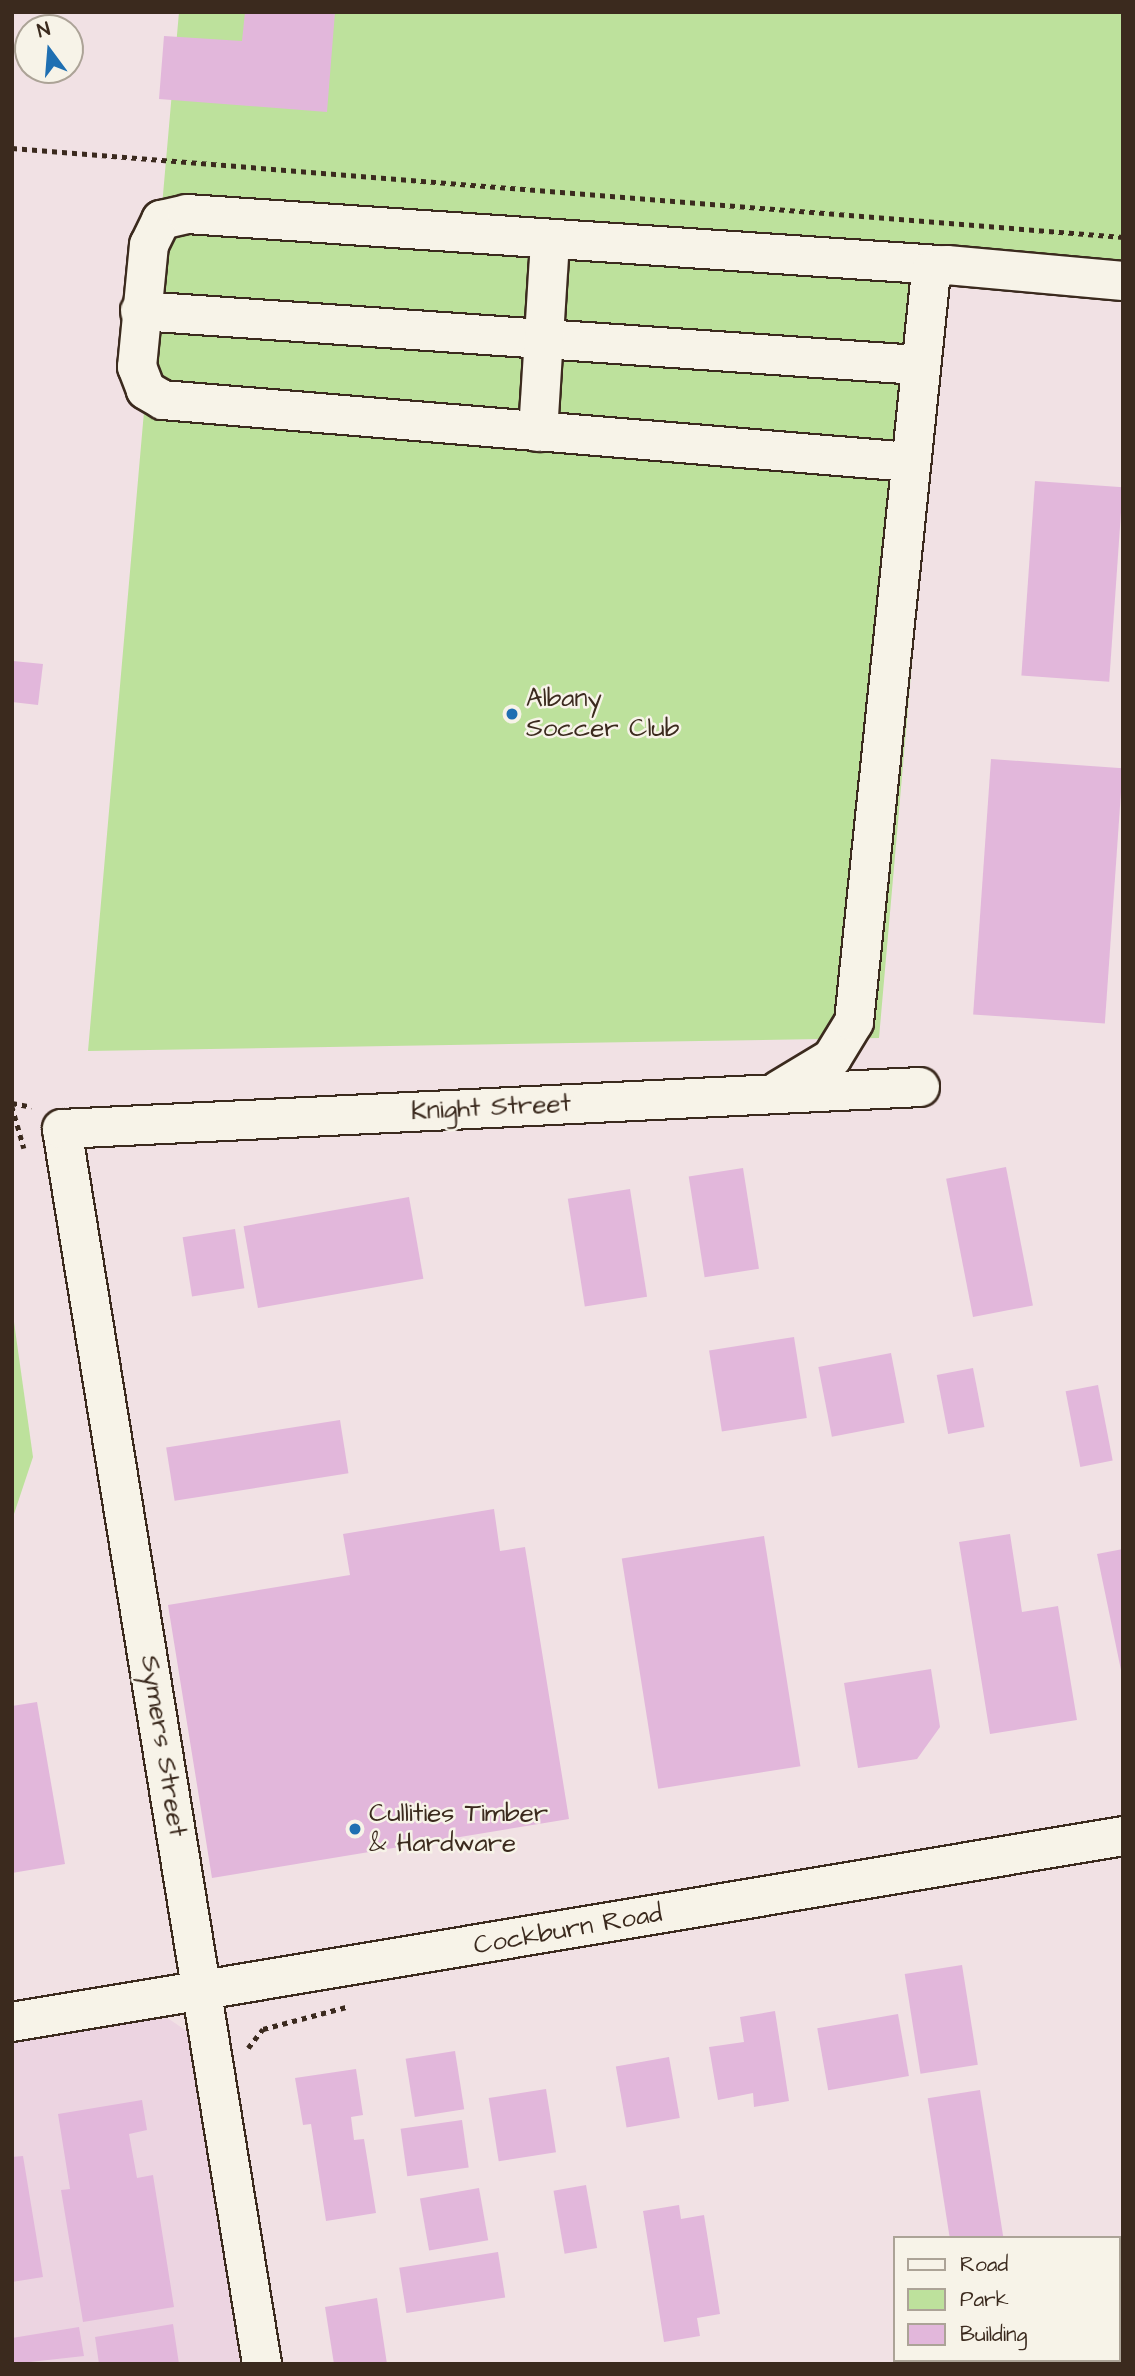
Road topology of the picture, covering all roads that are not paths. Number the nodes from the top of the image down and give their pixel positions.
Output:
1 (550, 242) junction
2 (938, 265) junction
3 (1123, 281) edge
4 (140, 311) junction
5 (544, 339) junction
6 (918, 365) junction
7 (538, 432) junction
8 (910, 462) junction
9 (920, 1087) dead end
10 (771, 1094) junction
11 (62, 1129) joint
12 (1123, 1836) edge
13 (203, 1992) junction
14 (12, 2022) edge
15 (262, 2364) edge

1 - 2 street
1 - 4 street
1 - 5 street
2 - 3 street
2 - 6 street
4 - 5 street
4 - 7 street
5 - 6 street
5 - 7 street
6 - 8 street
7 - 8 street
8 - 10 street
9 - 10 street, Knight Street
10 - 11 street, Knight Street
11 - 13 street, Symers Street
12 - 13 street, Cockburn Road
13 - 14 street, Cockburn Road
13 - 15 street, Symers Street

